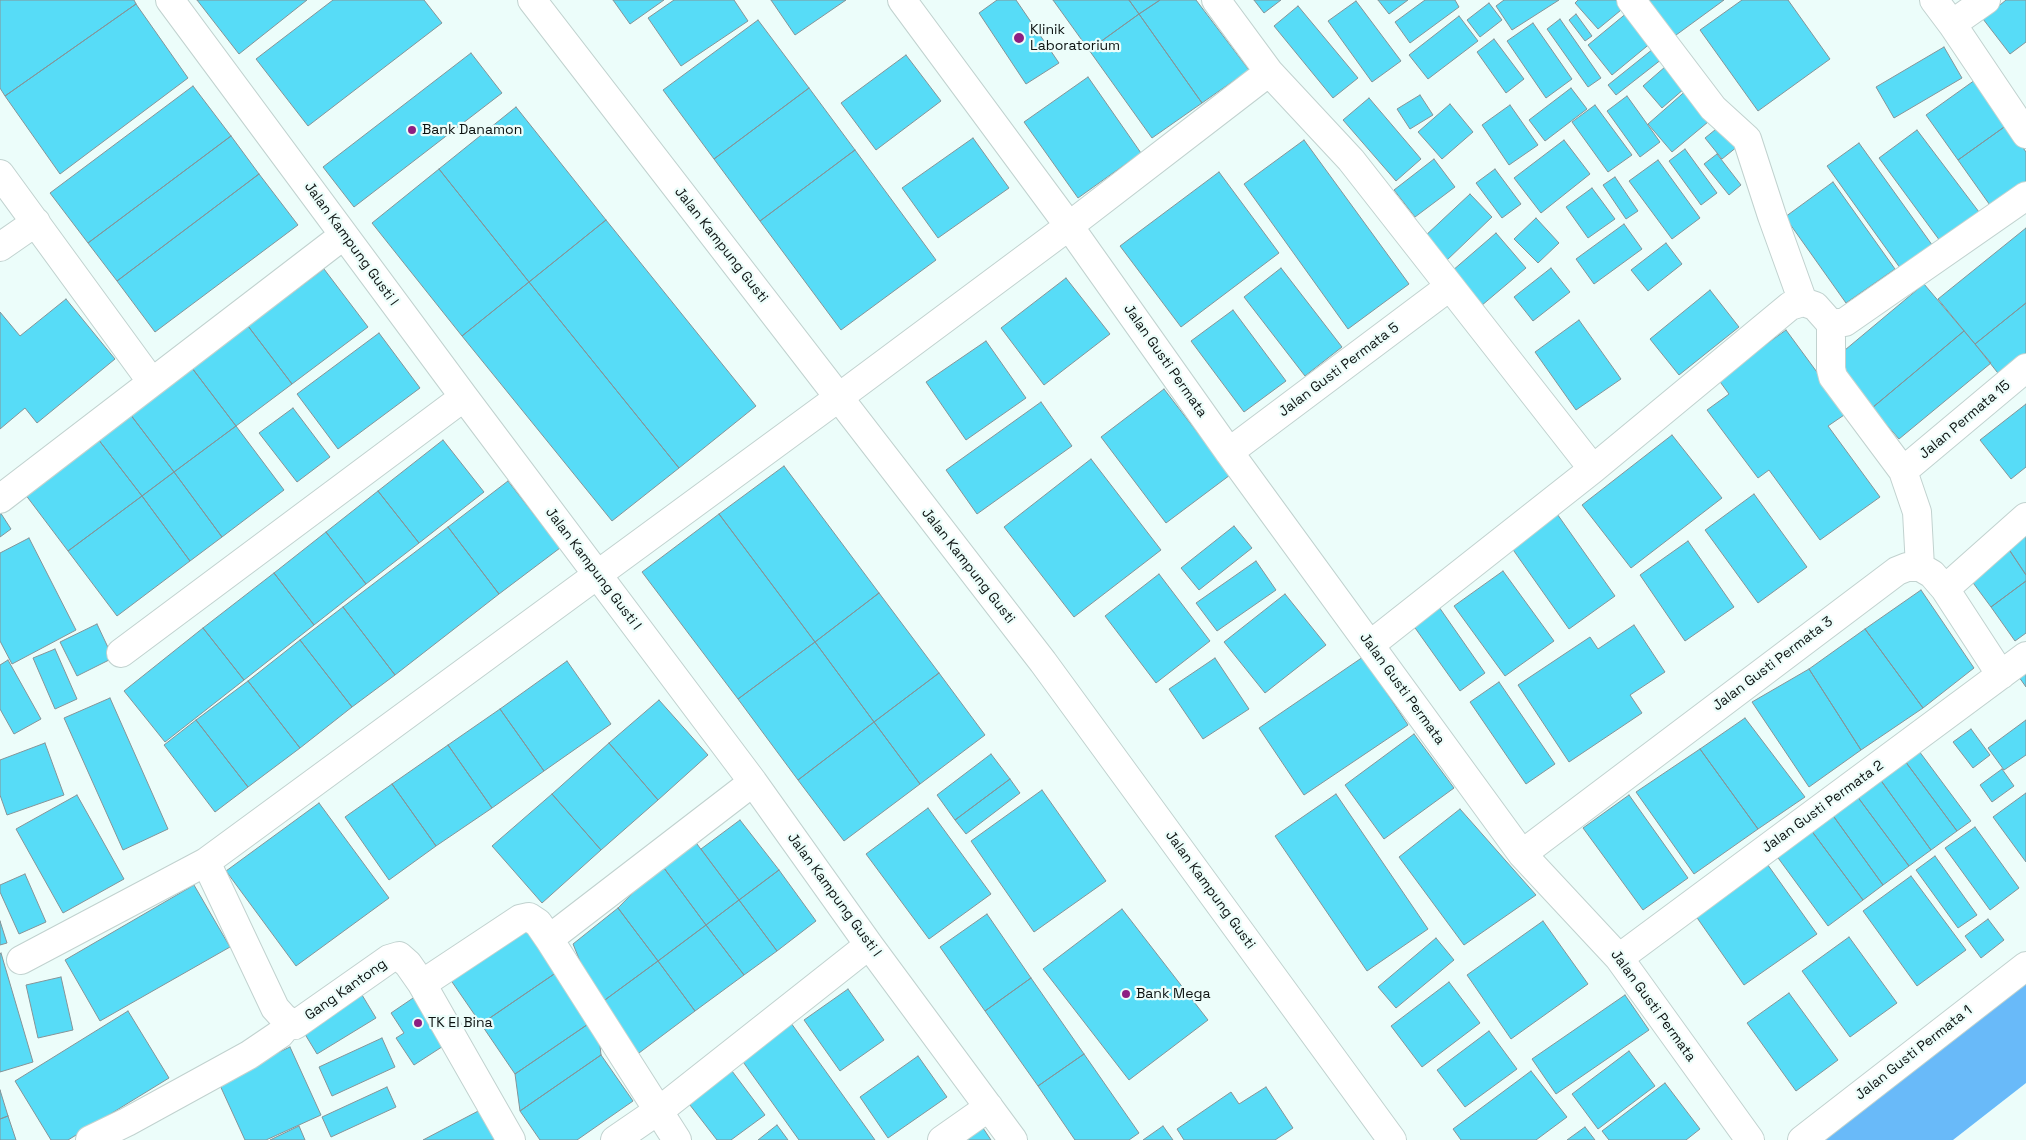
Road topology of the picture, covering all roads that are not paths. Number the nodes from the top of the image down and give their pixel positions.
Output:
1 (170, 0) edge
2 (532, 0) edge
3 (1216, 0) edge
4 (1631, 0) edge
5 (1934, 0) edge
6 (1986, 0) edge
7 (909, 2) edge
8 (1952, 24) junction
9 (1261, 78) junction
10 (2026, 134) edge
11 (0, 174) edge
12 (2026, 196) edge
13 (36, 222) junction
14 (1069, 226) junction
15 (344, 234) junction
16 (0, 247) edge
17 (1449, 287) junction
18 (1803, 302) junction
19 (1831, 324) junction
20 (2026, 368) edge
21 (151, 382) junction
22 (464, 397) junction
23 (838, 398) junction
24 (1229, 452) junction
25 (1593, 469) junction
26 (1903, 471) junction
27 (0, 499) edge
28 (2026, 517) edge
29 (1920, 567) junction
30 (597, 575) junction
31 (1945, 590) junction
32 (1370, 645) junction
33 (120, 652) dead end
34 (2026, 656) edge
35 (2001, 675) junction
36 (752, 782) junction
37 (1522, 854) junction
38 (206, 862) junction
39 (549, 938) junction
40 (869, 945) junction
41 (1619, 958) junction
42 (21, 960) dead end
43 (2026, 966) edge
44 (422, 984) junction
45 (290, 1022) junction
46 (989, 1107) junction
47 (658, 1111) junction
48 (90, 1140) edge
49 (511, 1140) edge
50 (615, 1140) edge
51 (677, 1140) edge
52 (942, 1140) edge
53 (1013, 1140) edge
54 (1392, 1140) edge
55 (1750, 1140) edge
56 (1802, 1140) edge

1 - 15 street, Jalan Kampung Gusti I
2 - 23 street, Jalan Kampung Gusti
3 - 9 street
4 - 18 street
5 - 8 street
6 - 8 street
7 - 14 street, Jalan Gusti Permata
8 - 10 street
9 - 14 street
9 - 17 street
11 - 13 street
12 - 19 street
13 - 16 street
13 - 21 street
14 - 23 street
14 - 24 street, Jalan Gusti Permata
15 - 21 street
15 - 22 street, Jalan Kampung Gusti I
17 - 24 street, Jalan Gusti Permata 5
17 - 25 street
18 - 19 street
18 - 25 street
19 - 26 street
20 - 26 street, Jalan Permata 15
21 - 27 street
22 - 30 street, Jalan Kampung Gusti I
22 - 33 street
23 - 30 street
23 - 54 street, Jalan Kampung Gusti
24 - 32 street, Jalan Gusti Permata
25 - 32 street
26 - 29 street
28 - 31 street
29 - 31 street
29 - 37 street, Jalan Gusti Permata 3
30 - 36 street, Jalan Kampung Gusti I
30 - 38 street
31 - 35 street
32 - 37 street, Jalan Gusti Permata
34 - 35 street, Jalan Gusti Permata 2
35 - 41 street, Jalan Gusti Permata 2
36 - 39 street
36 - 40 street, Jalan Kampung Gusti I
37 - 41 street, Jalan Gusti Permata
38 - 42 street
38 - 45 street, Gang Kantong
39 - 44 street
39 - 47 street
40 - 46 street, Jalan Kampung Gusti I
40 - 47 street
41 - 55 street, Jalan Gusti Permata
43 - 56 street, Jalan Gusti Permata 1
44 - 45 street, Gang Kantong
44 - 49 street, Gang Kantong
45 - 48 street
46 - 52 street
46 - 53 street, Jalan Kampung Gusti I
47 - 50 street
47 - 51 street

